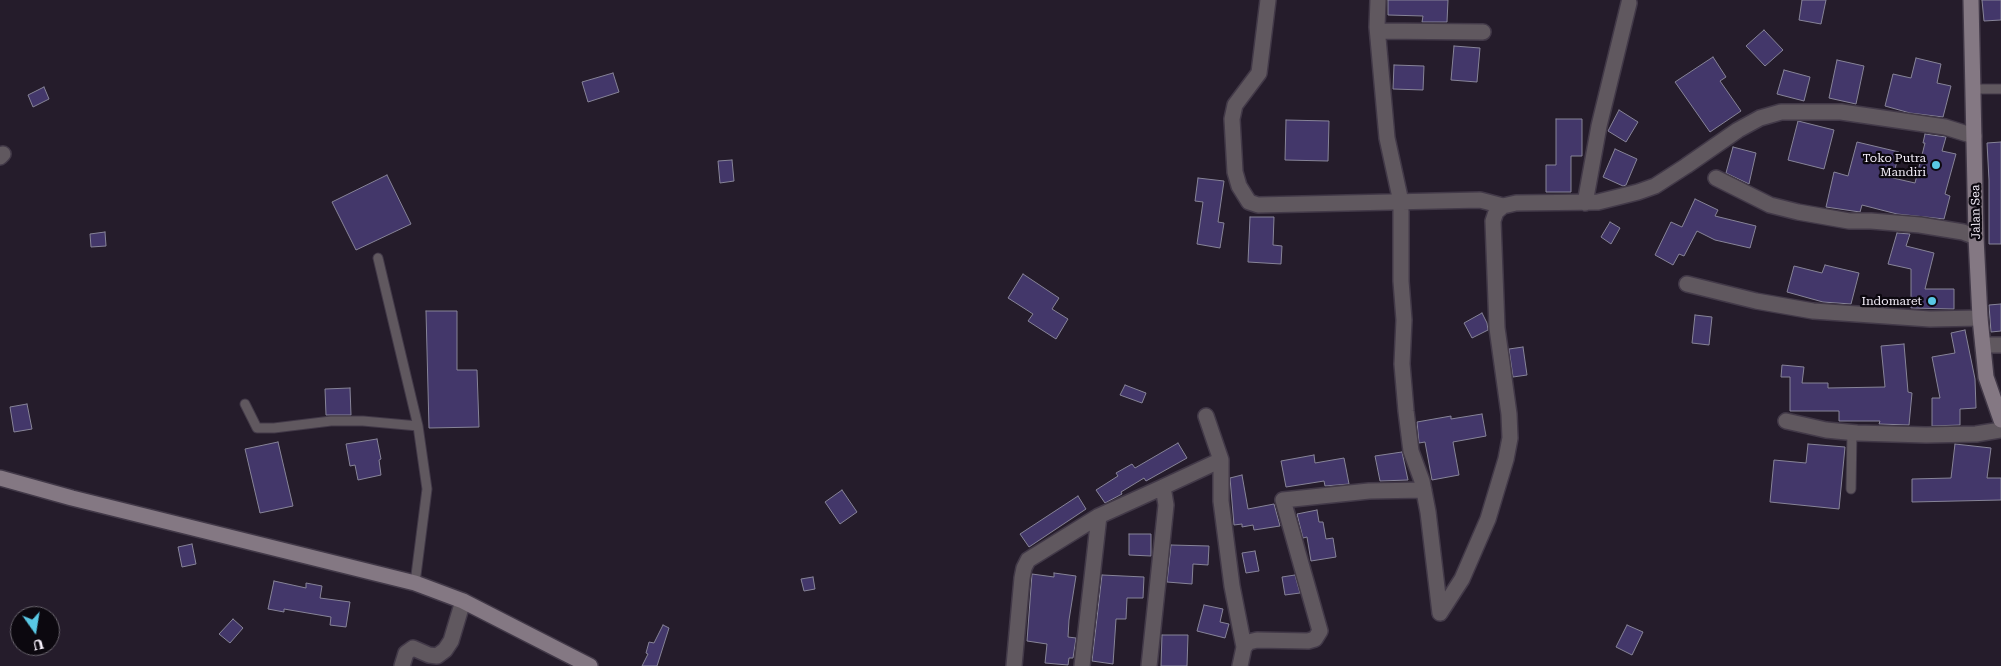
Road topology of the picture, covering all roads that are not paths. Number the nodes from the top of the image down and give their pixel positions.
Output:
1 (1268, 0) edge
2 (1378, 0) edge
3 (1971, 0) edge
4 (1629, 3) dead end
5 (1378, 32) junction
6 (1483, 32) dead end
7 (1973, 89) junction
8 (2001, 89) edge
9 (1974, 136) junction
10 (1716, 178) dead end
11 (1401, 202) junction
12 (1585, 203) junction
13 (1503, 206) junction
14 (1976, 237) junction
15 (378, 258) dead end
16 (1687, 284) dead end
17 (1980, 318) junction
18 (1983, 345) junction
19 (2001, 345) edge
20 (245, 404) dead end
21 (1206, 416) dead end
22 (2001, 420) edge
23 (1786, 421) dead end
24 (418, 426) junction
25 (2001, 430) edge
26 (1852, 432) junction
27 (1221, 460) junction
28 (0, 478) edge
29 (1163, 487) junction
30 (1851, 489) dead end
31 (1424, 490) junction
32 (1099, 516) junction
33 (416, 583) junction
34 (463, 601) junction
35 (1244, 647) junction
36 (402, 666) edge
37 (590, 666) edge
38 (1014, 666) edge
39 (1082, 666) edge
40 (1149, 666) edge
41 (1240, 666) edge

1 - 11 street
2 - 5 street
3 - 7 street, Jalan Sea
4 - 12 street
5 - 6 street
5 - 11 street
7 - 8 lane
7 - 9 street, Jalan Sea
9 - 12 street
9 - 14 street, Jalan Sea
10 - 14 street
11 - 13 street
11 - 31 street
12 - 13 street
13 - 31 street
14 - 17 street, Jalan Sea
15 - 24 lane
16 - 17 street
17 - 18 street, Jalan Sea
18 - 19 street
18 - 22 street, Jalan Sea
20 - 24 lane
21 - 27 street
23 - 26 street
24 - 33 lane
25 - 26 street
26 - 30 lane
27 - 29 street
27 - 35 street
28 - 33 street
29 - 32 street
29 - 40 street
31 - 35 street
32 - 38 street
32 - 39 street
33 - 34 street
34 - 36 street
34 - 37 street
35 - 41 street

